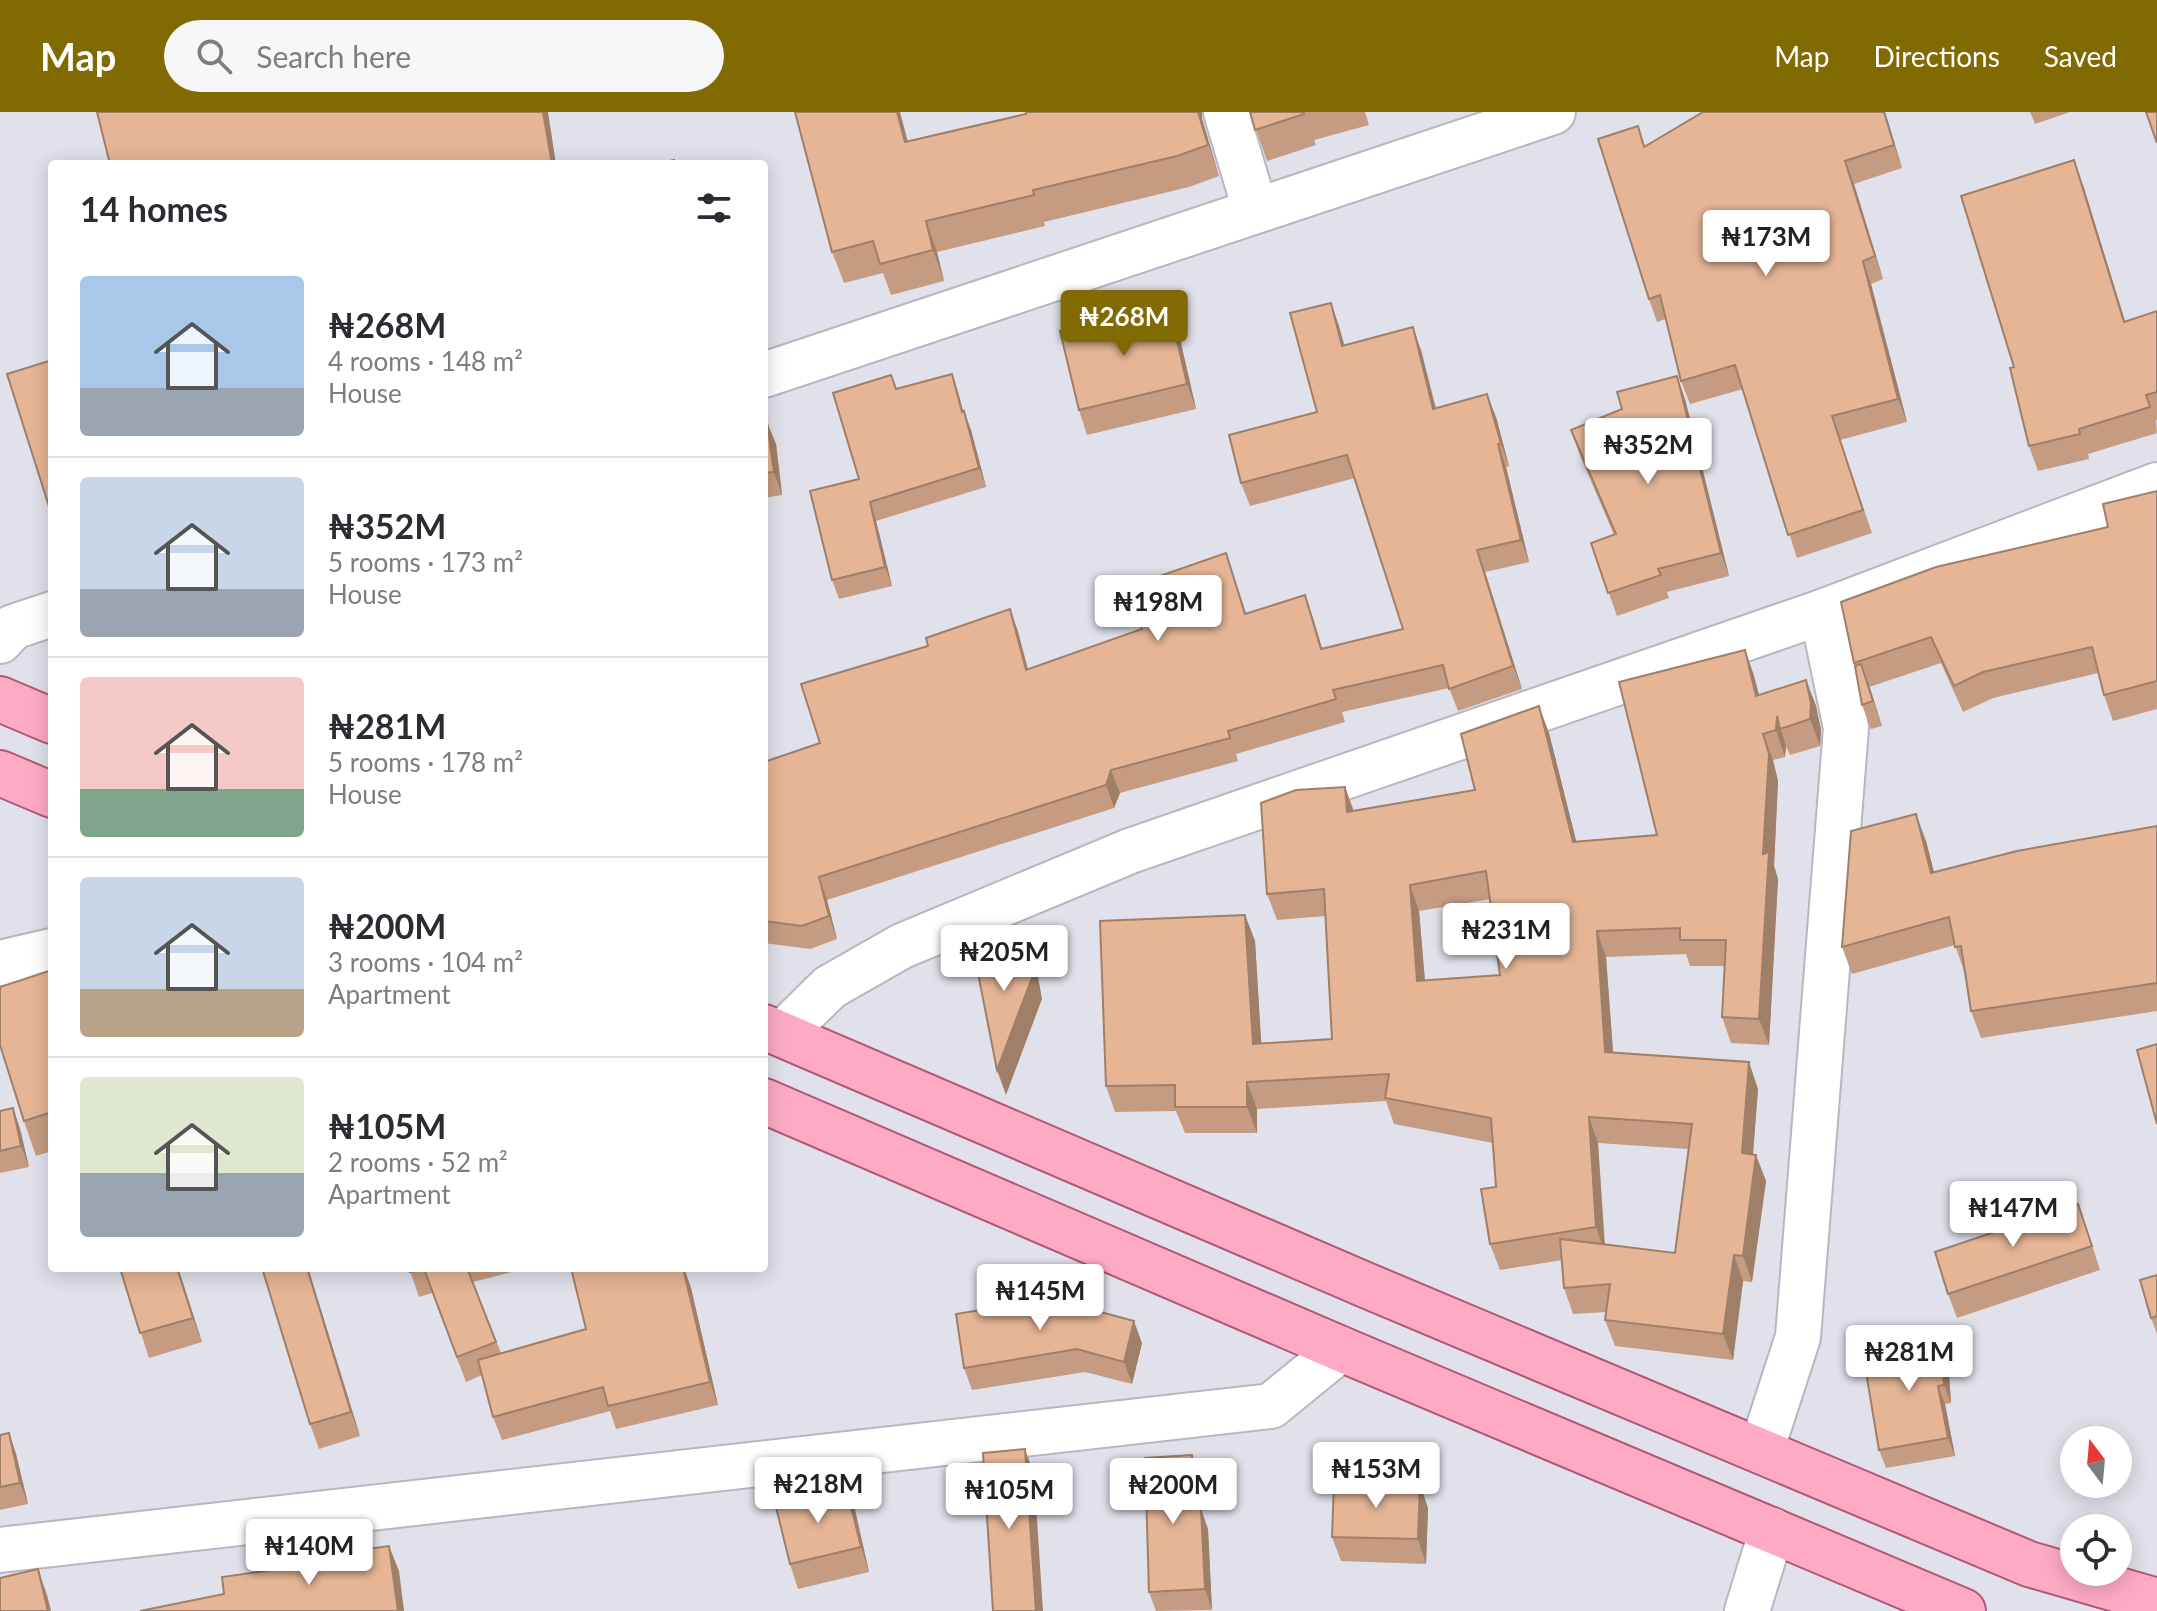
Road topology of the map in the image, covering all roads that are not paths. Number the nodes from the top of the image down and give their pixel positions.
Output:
1 (1226, 112) edge
2 (1553, 112) edge
3 (1255, 209) junction
4 (768, 374) edge
5 (2157, 485) edge
6 (1822, 612) junction
7 (48, 615) edge
8 (0, 641) edge
9 (0, 699) edge
10 (48, 719) edge
11 (0, 773) edge
12 (48, 793) edge
13 (48, 952) edge
14 (0, 963) edge
15 (773, 1030) edge
16 (768, 1103) edge
17 (1341, 1349) junction
18 (1761, 1451) junction
19 (1772, 1530) junction
20 (0, 1550) edge
21 (2157, 1601) edge
22 (1747, 1611) edge
23 (1963, 1611) edge

1 - 3 street
2 - 3 street
3 - 4 street
5 - 6 street
6 - 15 street
6 - 18 street
7 - 8 street
9 - 10 main road
11 - 12 main road
13 - 14 street
15 - 18 main road
16 - 17 main road
17 - 19 main road
17 - 20 street
18 - 21 main road
19 - 22 street
19 - 23 main road

